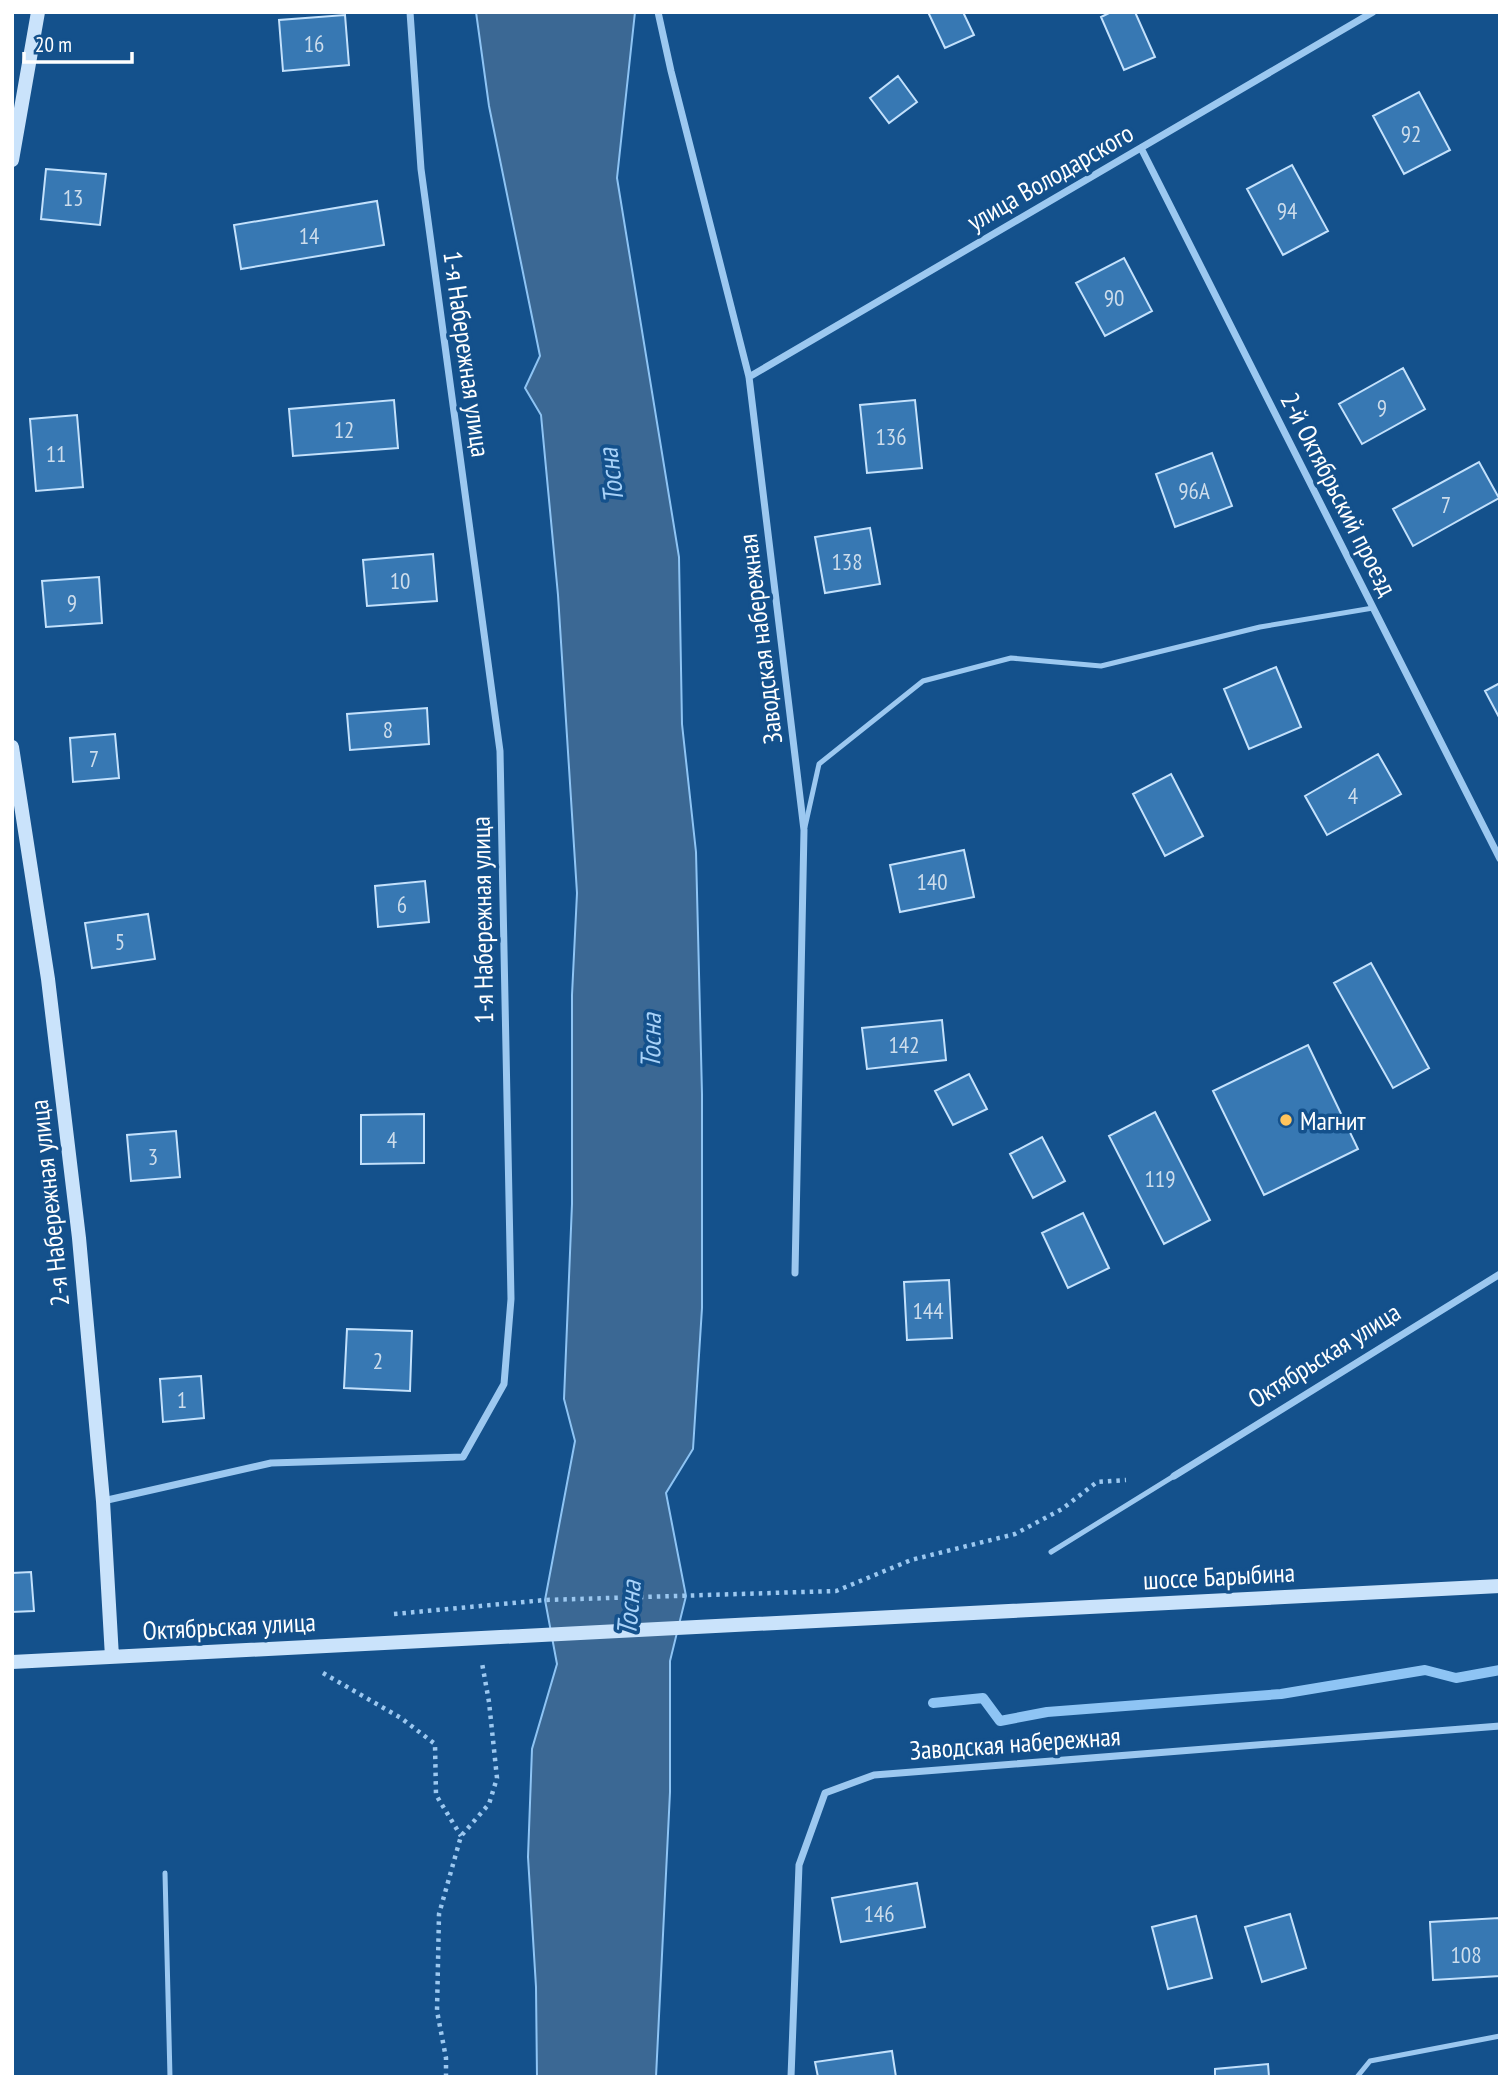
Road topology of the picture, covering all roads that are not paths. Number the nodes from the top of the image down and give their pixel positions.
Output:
1 (38, 12) edge
2 (410, 12) edge
3 (658, 12) edge
4 (1373, 12) edge
5 (1141, 148) junction
6 (12, 160) edge
7 (749, 377) junction
8 (1373, 608) junction
9 (12, 747) edge
10 (804, 830) junction
11 (1500, 859) edge
12 (795, 1273) dead end
13 (1500, 1275) edge
14 (1174, 1476) joint
15 (103, 1501) junction
16 (1051, 1552) dead end
17 (1500, 1586) edge
18 (448, 1640) joint
19 (112, 1657) junction
20 (12, 1662) edge
21 (1500, 1726) edge
22 (165, 1873) dead end
23 (1500, 2036) edge
24 (170, 2077) edge
25 (791, 2077) edge
26 (1357, 2077) edge

1 - 6 main road
2 - 15 street, 1-я Набережная улица
3 - 7 street, Заводская набережная
4 - 5 street, улица Володарского
5 - 7 street, улица Володарского
5 - 8 street, 2-й Октябрьский проезд
7 - 10 street, Заводская набережная
8 - 10 lane
8 - 11 street, 2-й Октябрьский проезд
9 - 15 main road, 2-я Набережная улица
10 - 12 street, Заводская набережная
13 - 14 street, Октябрьская улица
14 - 16 lane
15 - 19 main road, 2-я Набережная улица
17 - 18 main road, шоссе Барыбина
18 - 19 main road, Октябрьская улица
19 - 20 main road, Октябрьская улица
21 - 25 street, Заводская набережная
22 - 24 lane
23 - 26 lane

